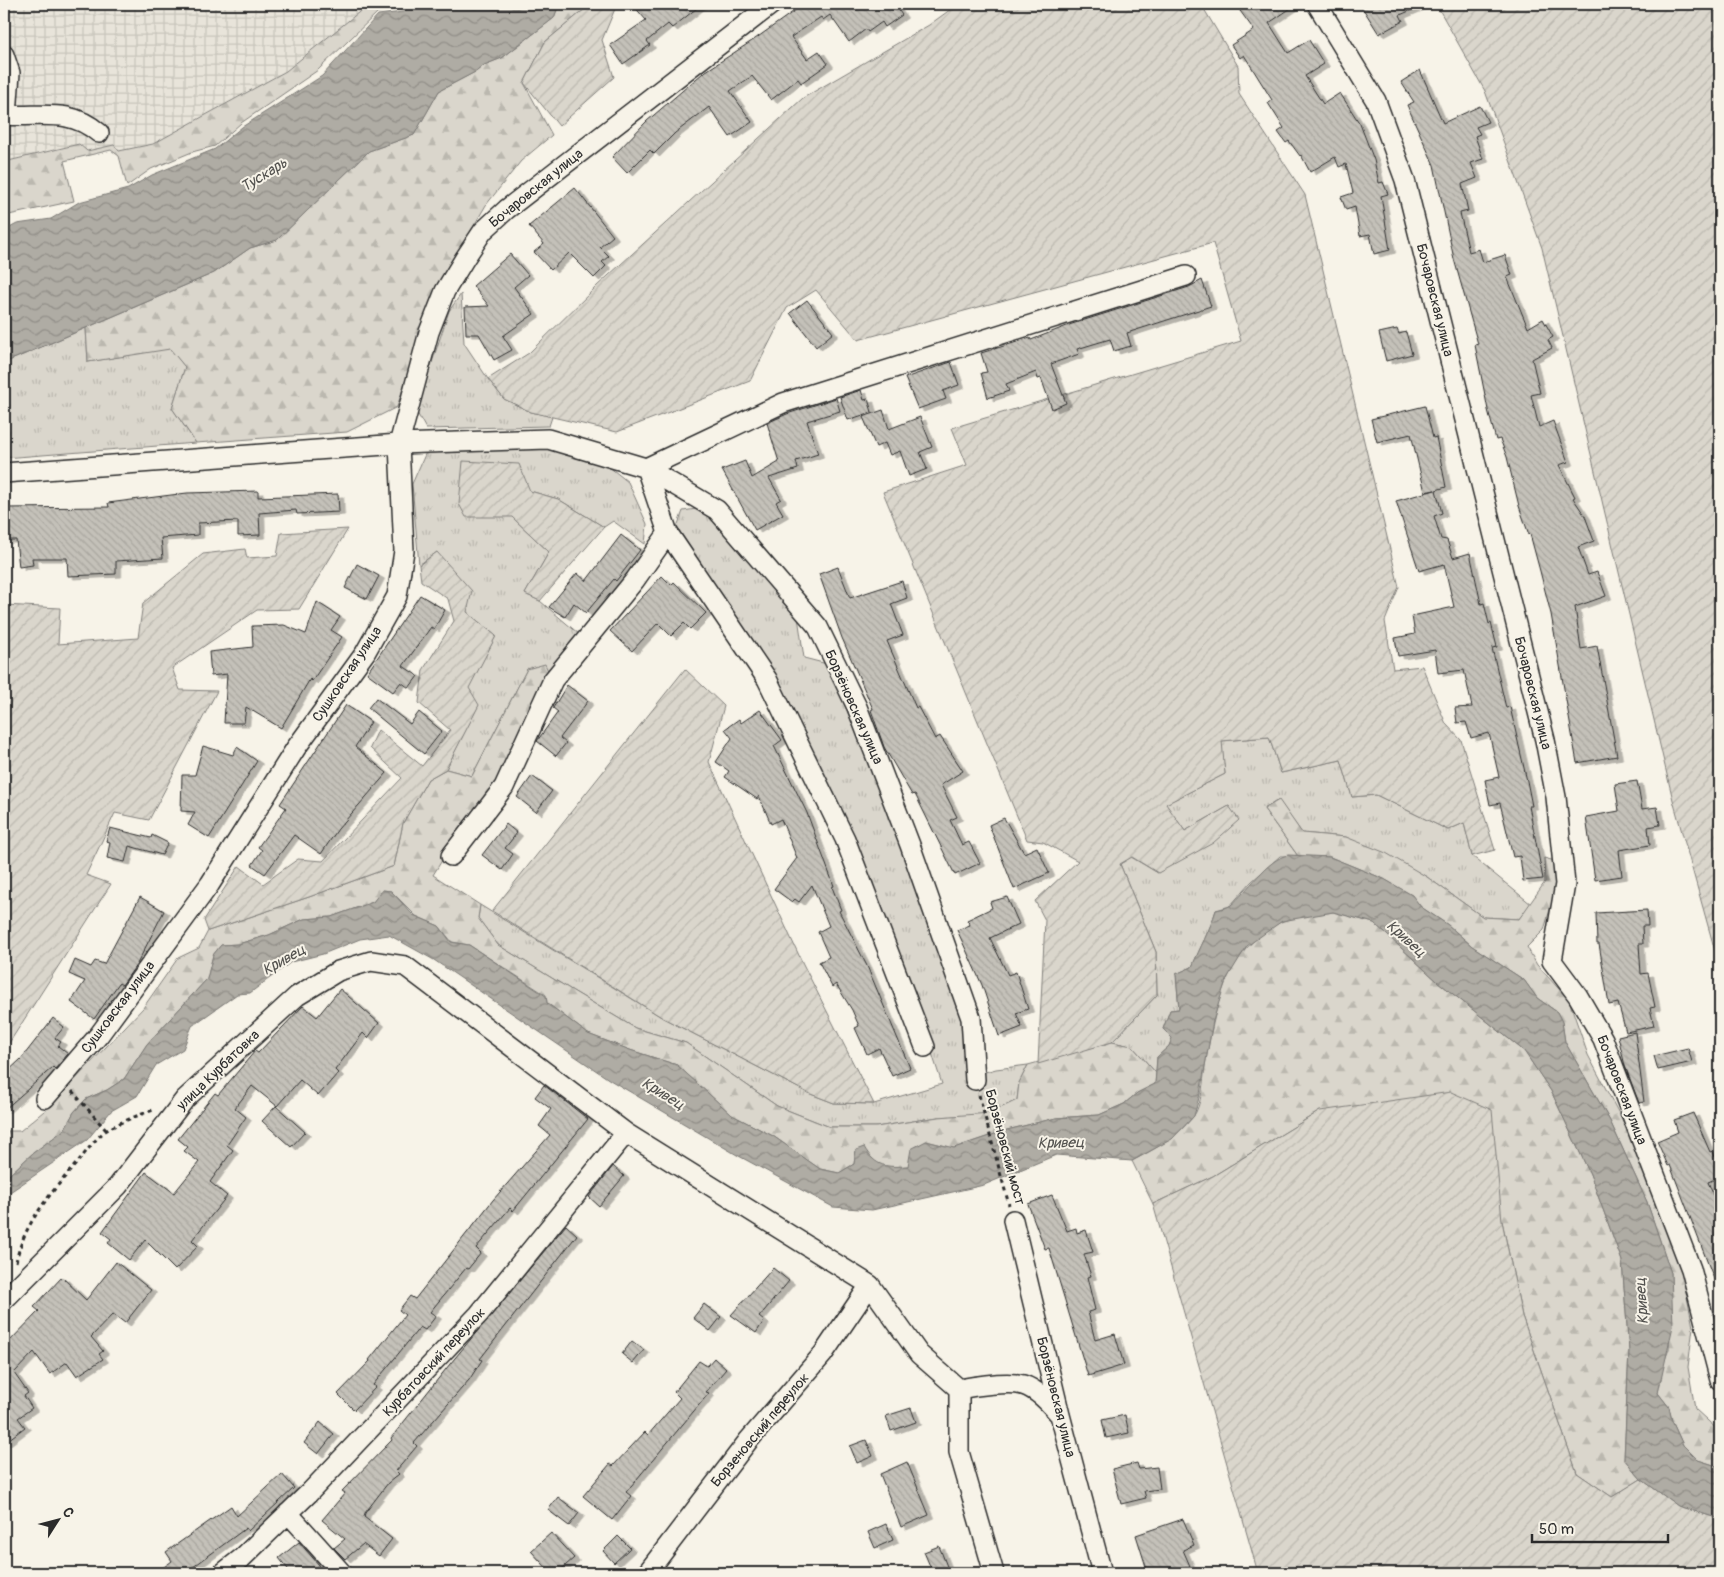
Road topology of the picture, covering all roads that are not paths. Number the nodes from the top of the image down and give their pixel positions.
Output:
1 (772, 4) edge
2 (1317, 4) edge
3 (4, 55) edge
4 (5, 115) edge
5 (99, 133) dead end
6 (1186, 276) dead end
7 (399, 444) junction
8 (646, 468) junction
9 (4, 473) edge
10 (668, 533) junction
11 (451, 856) dead end
12 (925, 1047) dead end
13 (975, 1080) road end
14 (45, 1098) dead end
15 (626, 1133) junction
16 (1013, 1220) road end
17 (870, 1285) junction
18 (7, 1297) edge
19 (1720, 1380) edge
20 (959, 1388) junction
21 (1060, 1415) junction
22 (288, 1513) junction
23 (223, 1573) edge
24 (342, 1573) edge
25 (647, 1573) edge
26 (994, 1573) edge
27 (1102, 1573) edge

1 - 7 street, Бочаровская улица
2 - 19 street, Бочаровская улица
3 - 4 street
4 - 5 street
6 - 8 street
7 - 8 street, Борзёновская улица
7 - 9 street
7 - 14 street, Сушковская улица
8 - 10 street
8 - 13 street, Борзёновская улица
10 - 11 street
10 - 12 street
15 - 17 street
15 - 18 street, улица Курбатовка
15 - 22 street, Курбатовский переулок
16 - 21 street, Борзёновская улица
17 - 20 street
17 - 25 street, Борзеновский переулок
20 - 21 street
20 - 26 street
21 - 27 street, Борзёновская улица
22 - 23 street, Курбатовский переулок
22 - 24 street

